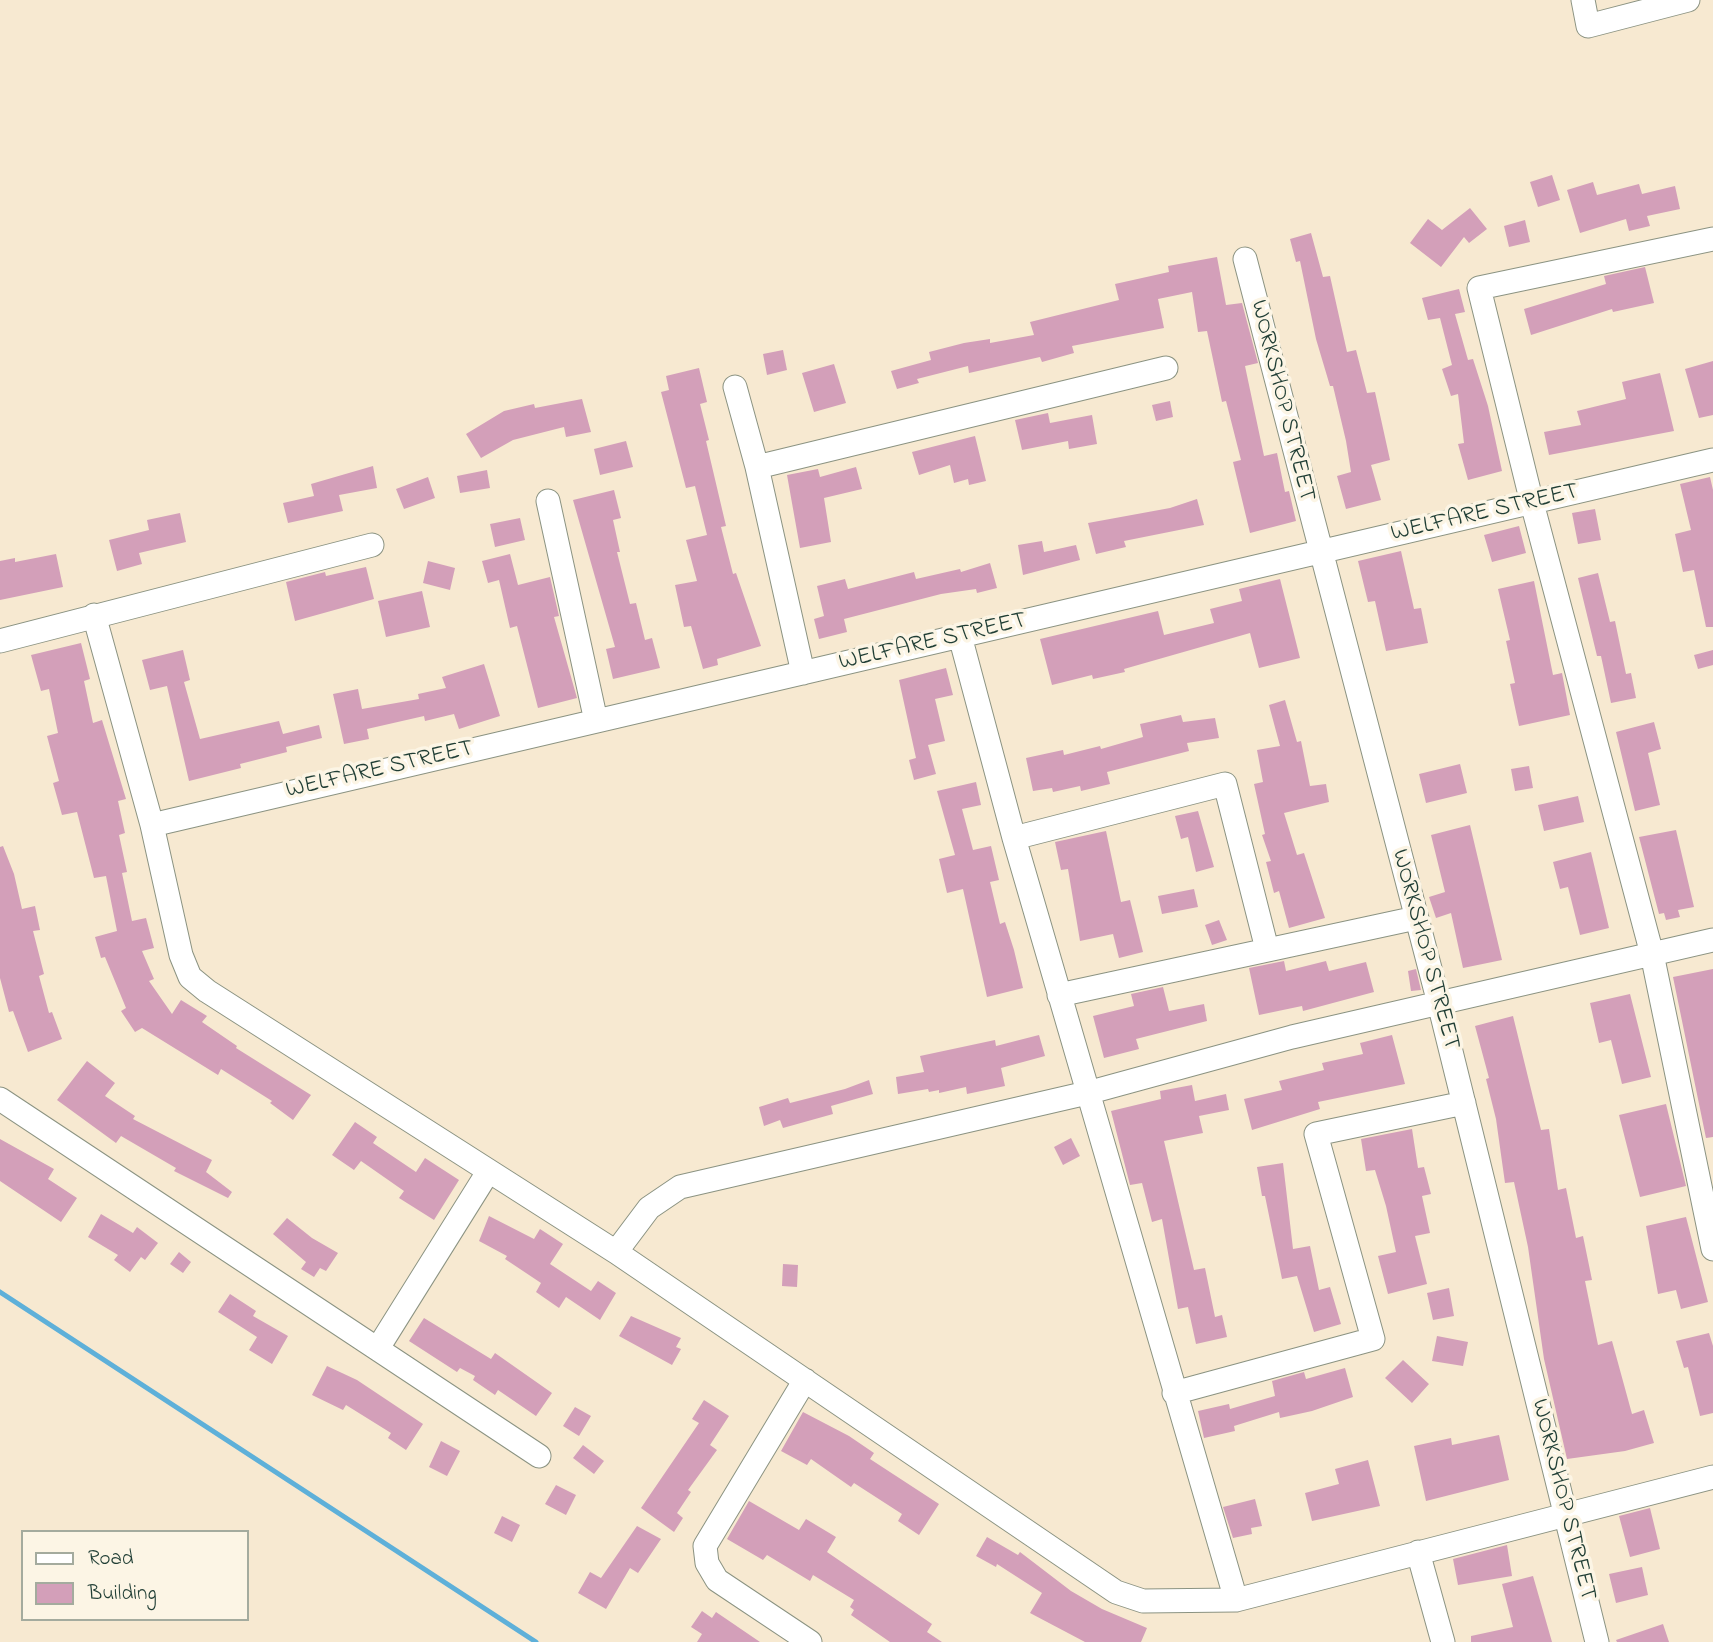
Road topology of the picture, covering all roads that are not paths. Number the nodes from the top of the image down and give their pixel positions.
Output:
1 (1583, 0) edge
2 (1688, 0) edge
3 (1713, 239) edge
4 (1245, 259) dead end
5 (1166, 368) dead end
6 (735, 387) dead end
7 (1713, 460) edge
8 (757, 467) junction
9 (548, 501) dead end
10 (1532, 503) junction
11 (372, 545) dead end
12 (1320, 552) junction
13 (94, 615) junction
14 (960, 636) junction
15 (0, 641) edge
16 (803, 673) junction
17 (596, 721) junction
18 (152, 825) junction
19 (1014, 838) junction
20 (1416, 918) junction
21 (1713, 940) edge
22 (1267, 949) junction
23 (1652, 954) junction
24 (1059, 995) junction
25 (1439, 1003) junction
26 (1087, 1093) junction
27 (0, 1099) edge
28 (1464, 1103) junction
29 (488, 1172) junction
30 (1713, 1249) edge
31 (616, 1252) junction
32 (378, 1348) junction
33 (805, 1380) junction
34 (1174, 1393) junction
35 (539, 1456) dead end
36 (1713, 1477) edge
37 (1566, 1513) junction
38 (1418, 1552) junction
39 (1236, 1600) junction
40 (810, 1642) edge
41 (1443, 1642) edge
42 (1597, 1642) edge

1 - 2 street
3 - 10 street
4 - 12 street, WORKSHOP STREET
5 - 8 street
6 - 8 street
7 - 10 street, WELFARE STREET
8 - 16 street
9 - 17 street
10 - 12 street, WELFARE STREET
10 - 23 street
11 - 13 street
12 - 14 street, WELFARE STREET
12 - 20 street, WORKSHOP STREET
13 - 15 street
13 - 18 street
14 - 16 street, WELFARE STREET
14 - 19 street
16 - 17 street, WELFARE STREET
17 - 18 street, WELFARE STREET
18 - 29 street
19 - 22 street
19 - 24 street
20 - 22 street
20 - 25 street, WORKSHOP STREET
21 - 23 street
22 - 24 street
23 - 25 street
23 - 30 street
24 - 26 street
25 - 26 street
25 - 28 street, WORKSHOP STREET
26 - 31 street
26 - 34 street
27 - 32 street
28 - 34 street
28 - 37 street, WORKSHOP STREET
29 - 31 street
29 - 32 street
31 - 33 street
32 - 35 street
33 - 39 street
33 - 40 street
34 - 39 street
36 - 37 street
37 - 38 street
37 - 42 street, WORKSHOP STREET
38 - 39 street
38 - 41 street

